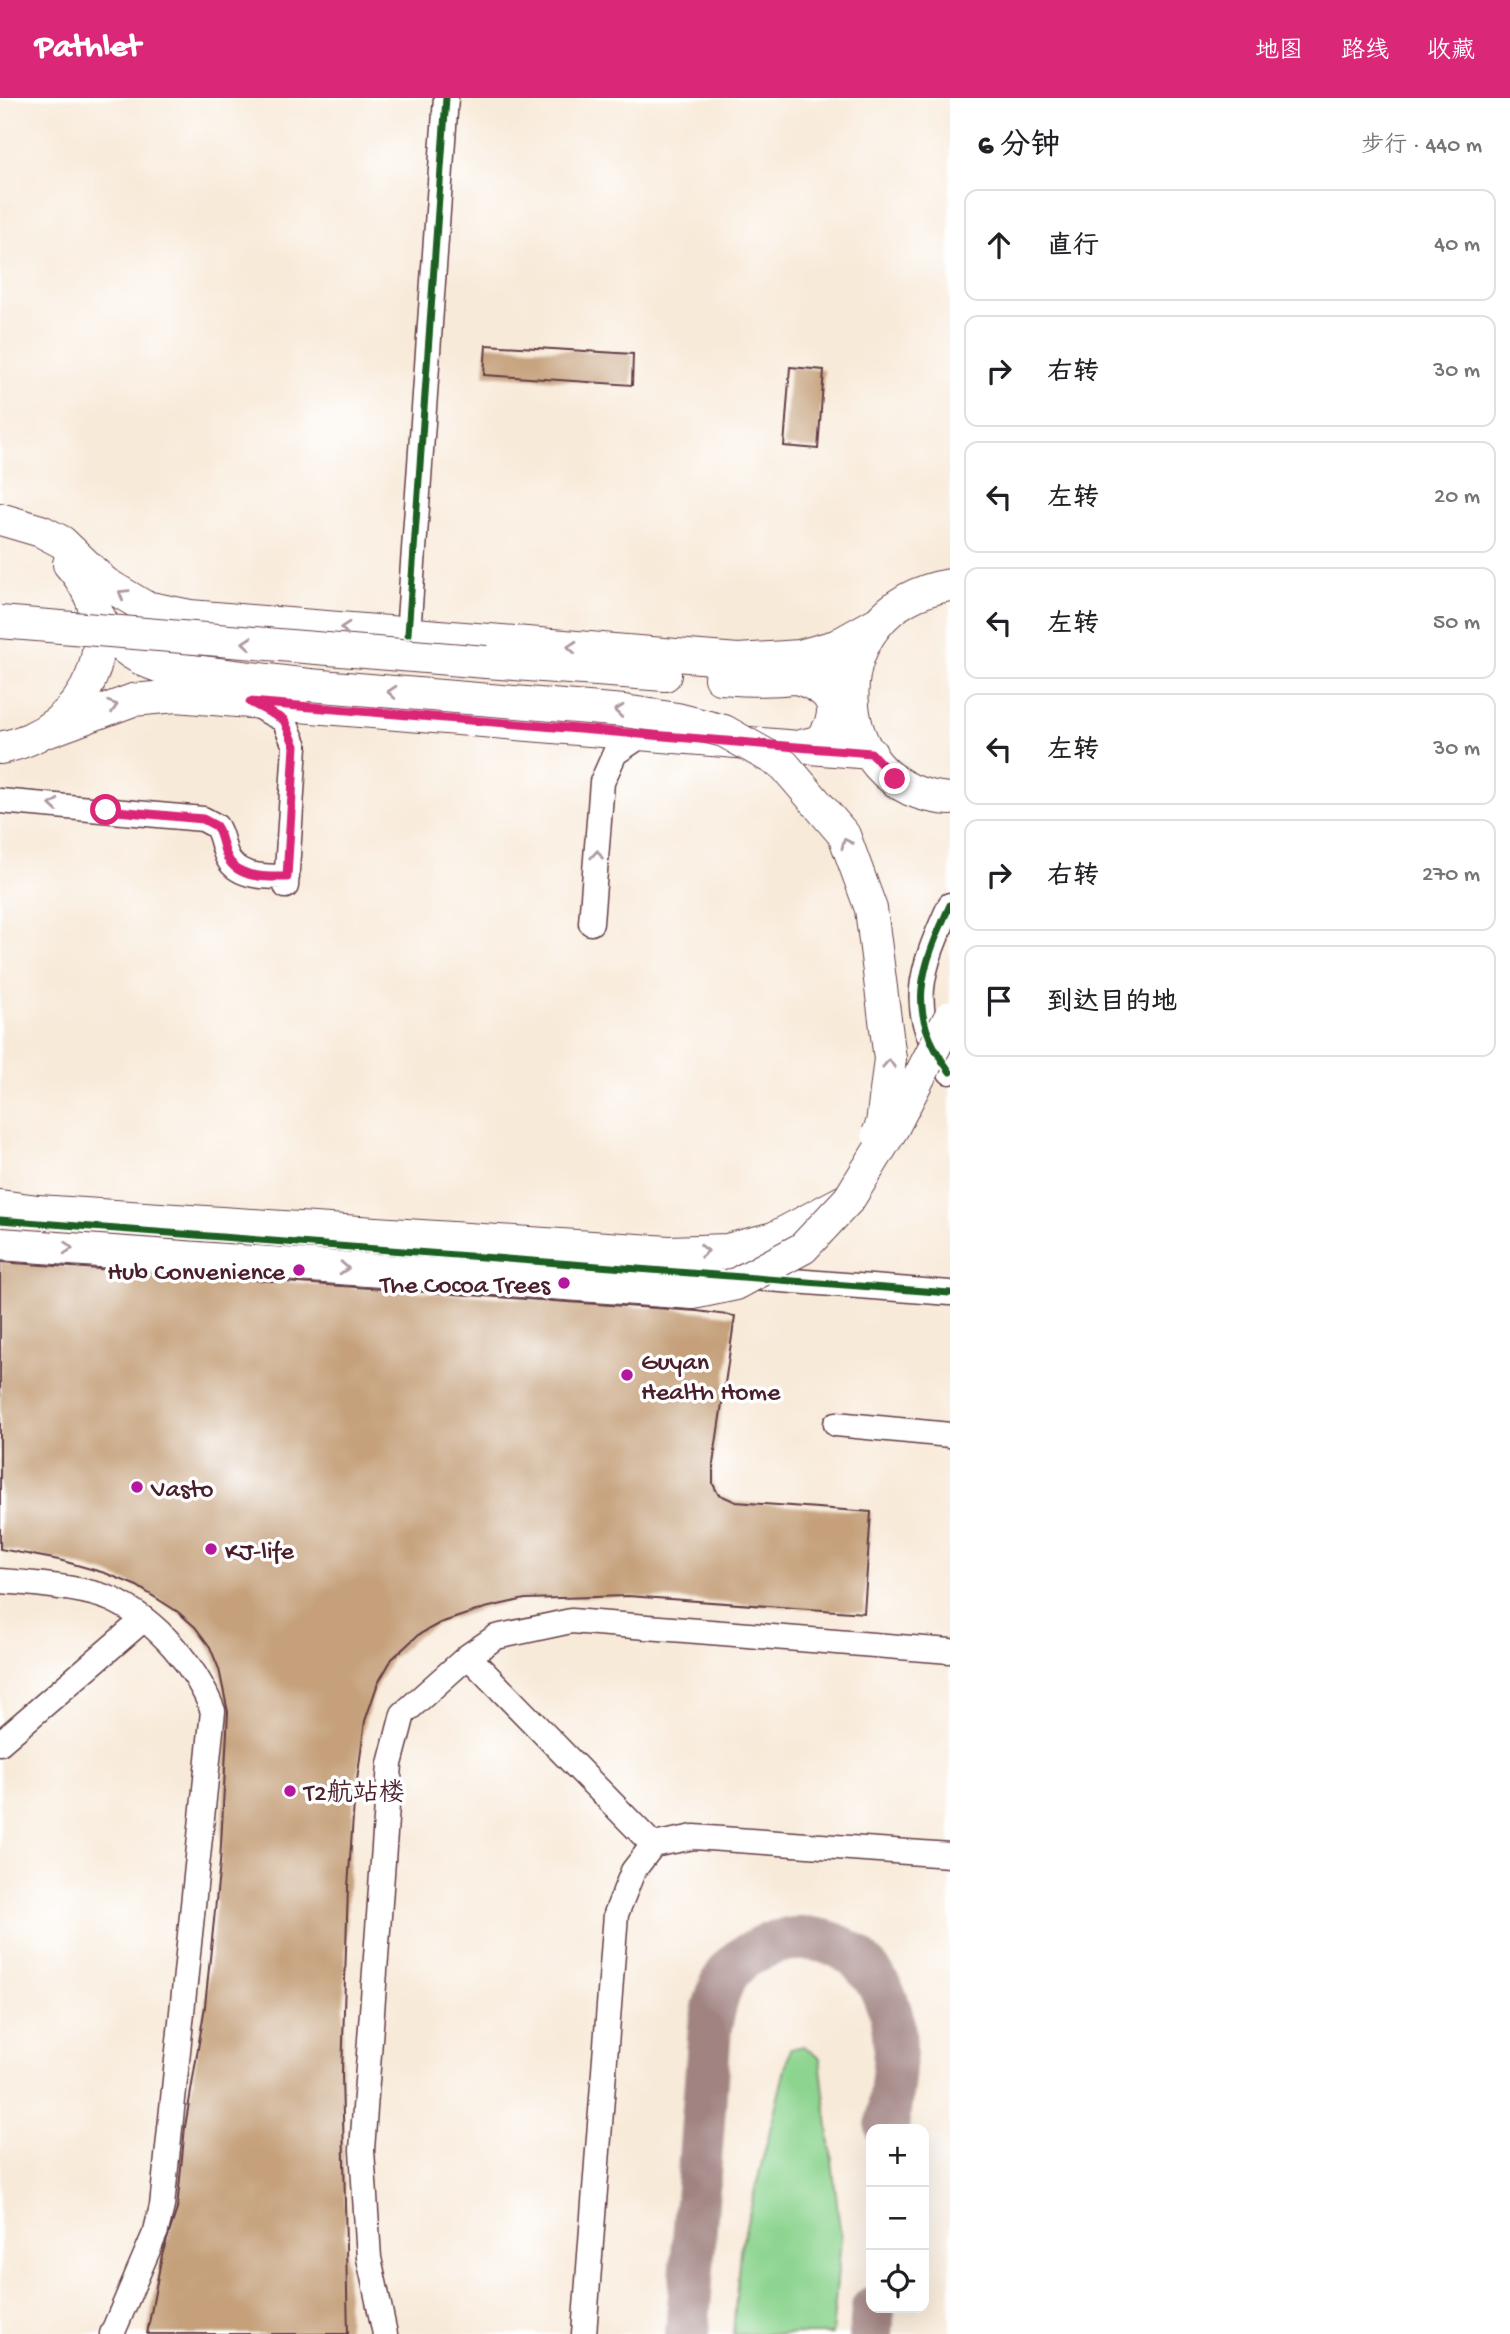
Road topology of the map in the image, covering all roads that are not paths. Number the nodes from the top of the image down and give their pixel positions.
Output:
1 (446, 98) edge
2 (0, 519) edge
3 (0, 530) edge
4 (41, 531) junction
5 (71, 566) junction
6 (950, 585) edge
7 (89, 594) junction
8 (0, 622) edge
9 (877, 623) junction
10 (408, 634) junction
11 (859, 652) junction
12 (738, 660) junction
13 (797, 678) junction
14 (250, 702) junction
15 (49, 731) junction
16 (642, 734) junction
17 (796, 747) junction
18 (0, 748) edge
19 (871, 753) junction
20 (0, 801) edge
21 (942, 803) edge
22 (950, 905) edge
23 (592, 923) dead end
24 (950, 1017) edge
25 (950, 1072) edge
26 (849, 1199) junction
27 (0, 1206) edge
28 (0, 1220) edge
29 (0, 1244) edge
30 (950, 1293) edge
31 (836, 1424) dead end
32 (950, 1435) edge
33 (0, 1581) edge
34 (144, 1619) junction
35 (950, 1651) edge
36 (468, 1656) junction
37 (0, 1743) edge
38 (653, 1845) junction
39 (950, 1855) edge
40 (112, 2334) edge
41 (385, 2334) edge
42 (584, 2334) edge

1 - 10 street
2 - 4 main road
3 - 4 main road
3 - 5 main road
4 - 5 main road
10 -> 4 main road
5 - 7 main road
6 - 9 main road
7 - 15 main road
26 -> 7 main road, bridge
13 -> 8 main road, bridge
9 - 11 main road
9 - 12 main road
12 -> 10 main road
11 - 13 main road
11 - 19 main road
12 - 13 main road
13 - 17 main road
15 -> 14 main road
14 - 16 main road
14 -> 20 street
15 - 18 main road
16 - 17 main road
23 -> 16 street
17 - 19 main road
19 - 21 main road
22 - 25 street
24 - 26 main road, bridge
27 -> 26 main road
29 -> 26 main road, bridge
28 - 30 street
31 - 32 street
33 - 34 street
34 - 37 street
34 - 40 street
35 - 36 street
36 - 38 street
36 - 41 street
38 - 39 street
38 - 42 street

